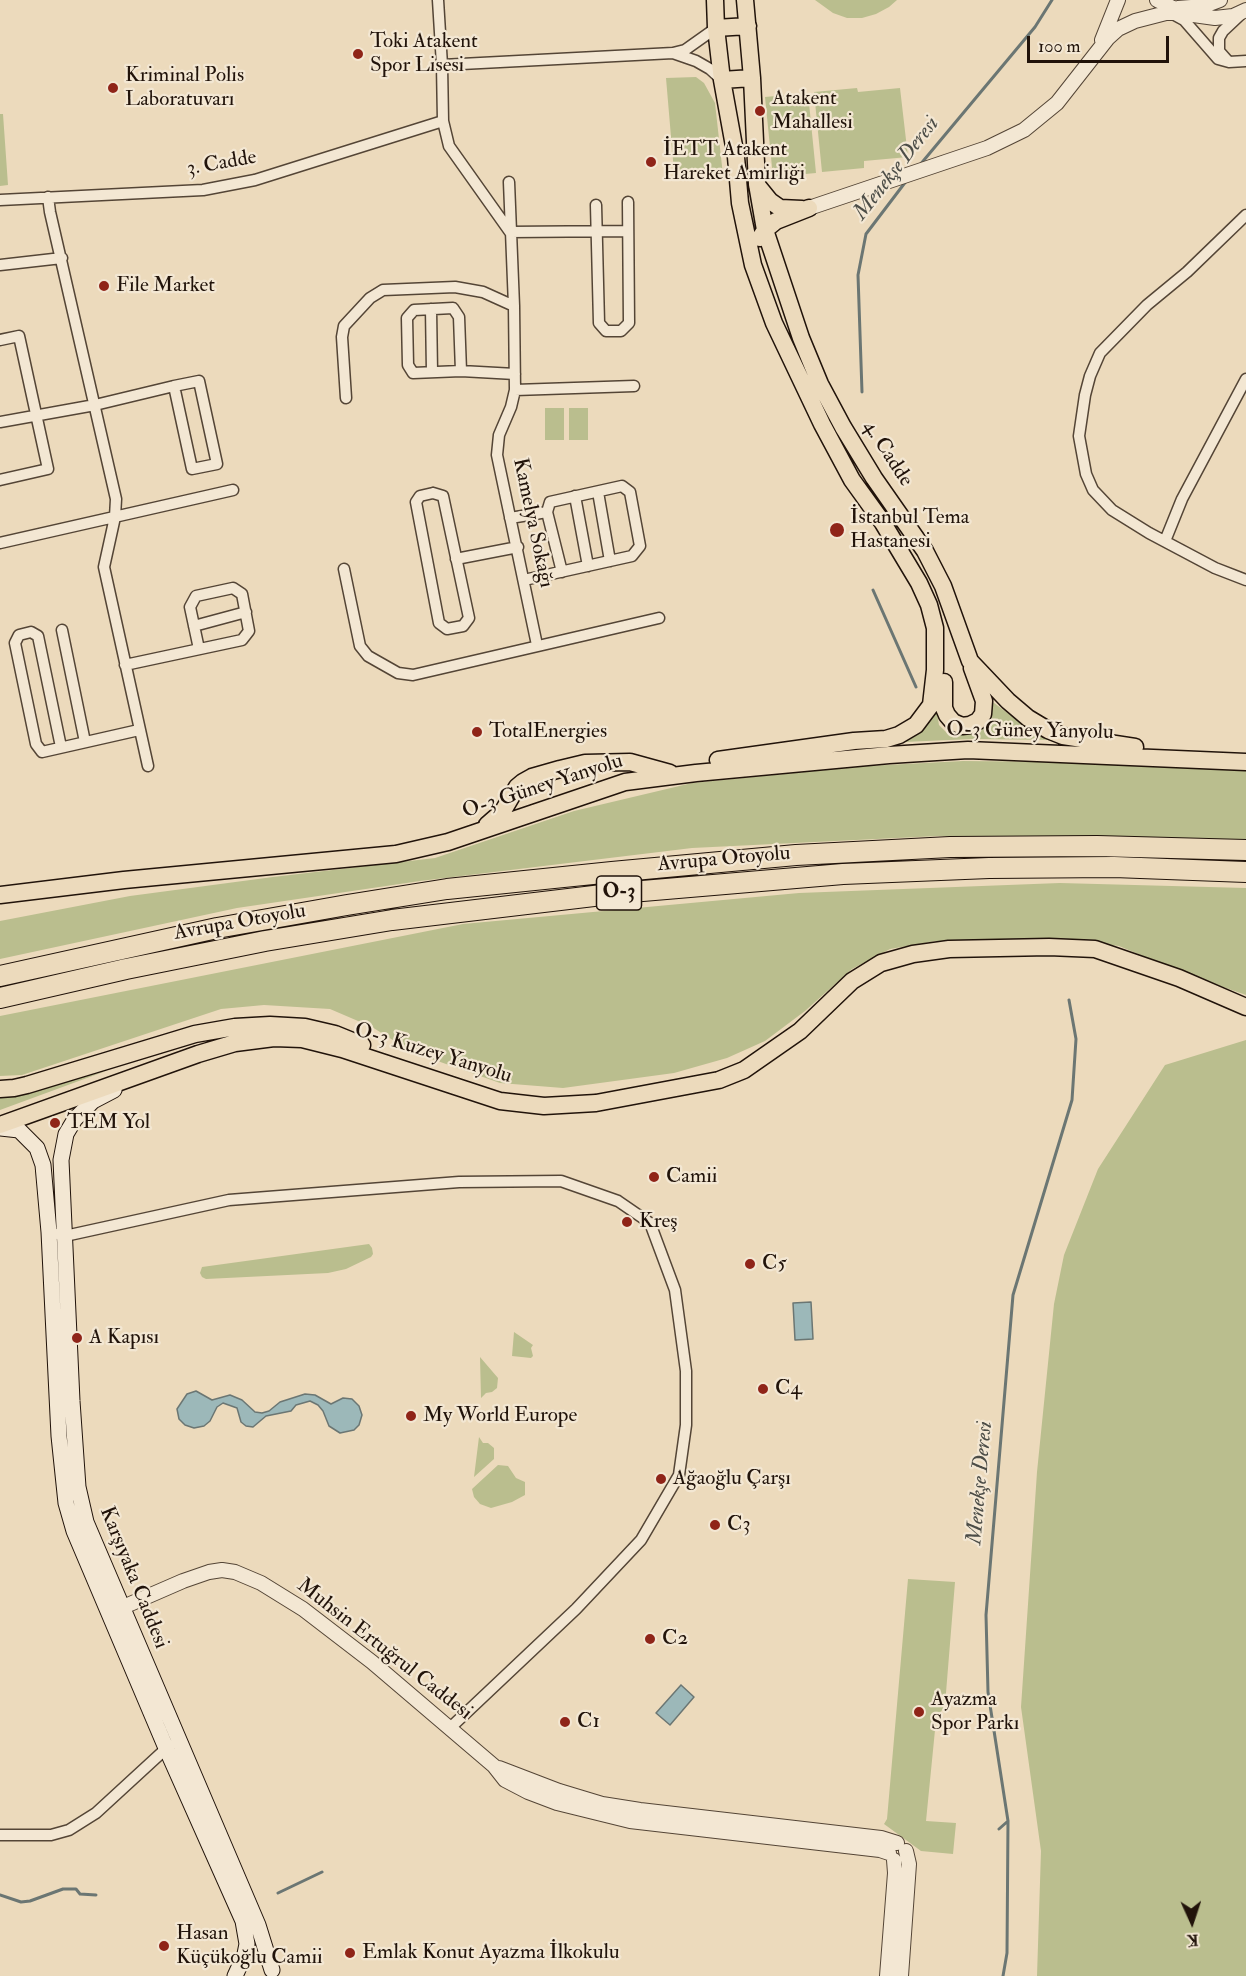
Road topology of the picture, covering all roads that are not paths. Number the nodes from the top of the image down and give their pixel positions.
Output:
1 (438, 0) edge
2 (715, 0) edge
3 (745, 0) edge
4 (1118, 0) edge
5 (1157, 0) edge
6 (1220, 0) edge
7 (1172, 11) junction
8 (1245, 11) edge
9 (748, 26) junction
10 (716, 28) junction
11 (1106, 34) junction
12 (673, 53) junction
13 (1246, 61) edge
14 (1229, 62) junction
15 (442, 65) junction
16 (1084, 67) junction
17 (752, 78) junction
18 (722, 80) junction
19 (443, 121) junction
20 (509, 182) dead end
21 (757, 184) junction
22 (48, 197) junction
23 (0, 200) edge
24 (628, 202) dead end
25 (596, 205) dead end
26 (809, 208) junction
27 (1246, 215) edge
28 (765, 230) junction
29 (595, 231) junction
30 (627, 231) junction
31 (510, 232) junction
32 (62, 258) junction
33 (775, 262) junction
34 (0, 265) edge
35 (753, 266) junction
36 (447, 288) junction
37 (514, 306) junction
38 (447, 308) junction
39 (431, 309) junction
40 (0, 340) edge
41 (461, 371) junction
42 (432, 372) junction
43 (515, 374) junction
44 (1246, 379) edge
45 (174, 386) junction
46 (634, 386) dead end
47 (515, 390) junction
48 (346, 398) dead end
49 (95, 405) junction
50 (36, 416) junction
51 (0, 422) edge
52 (0, 480) edge
53 (233, 490) dead end
54 (598, 492) junction
55 (575, 496) junction
56 (547, 512) junction
57 (116, 517) junction
58 (510, 518) junction
59 (1165, 541) junction
60 (0, 543) edge
61 (518, 547) junction
62 (456, 559) junction
63 (610, 561) junction
64 (588, 566) junction
65 (344, 569) dead end
66 (562, 572) junction
67 (1241, 578) edge
68 (524, 580) junction
69 (1246, 585) edge
70 (246, 612) junction
71 (660, 618) dead end
72 (194, 626) junction
73 (935, 628) junction
74 (62, 630) dead end
75 (537, 645) junction
76 (199, 649) junction
77 (970, 661) junction
78 (125, 665) junction
79 (139, 730) junction
80 (85, 742) junction
81 (61, 747) junction
82 (1246, 761) edge
83 (148, 766) dead end
84 (696, 773) junction
85 (676, 775) junction
86 (480, 831) junction
87 (1246, 850) edge
88 (1246, 872) edge
89 (164, 877) junction
90 (0, 895) edge
91 (0, 907) edge
92 (0, 976) edge
93 (0, 998) edge
94 (1224, 998) junction
95 (1246, 1007) edge
96 (1246, 1014) edge
97 (143, 1074) junction
98 (460, 1088) junction
99 (0, 1089) edge
100 (0, 1126) edge
101 (48, 1232) junction
102 (65, 1236) junction
103 (115, 1611) junction
104 (450, 1728) junction
105 (172, 1744) junction
106 (0, 1835) edge
107 (896, 1852) junction
108 (235, 1973) edge
109 (273, 1973) edge
110 (886, 1976) edge
111 (901, 1976) edge

1 - 15 street
2 - 10 main road, 4. Cadde
3 - 9 main road, 4. Cadde
4 - 11 street
5 - 7 street
6 - 7 street
7 - 8 street
7 - 11 street
7 - 14 street
7 - 16 street
8 - 14 street
9 - 10 main road
9 - 17 main road, 4. Cadde
10 - 12 street
10 - 18 main road, 4. Cadde
11 - 16 street
12 - 15 street
12 - 18 street
13 - 14 street
15 - 19 street
16 - 26 street
17 - 18 main road
17 - 21 main road, 4. Cadde
18 - 35 main road, 4. Cadde
19 - 22 street, 3. Cadde
19 - 31 street
20 - 31 street, Kamelya Sokağı
21 - 26 main road
21 - 28 main road, 4. Cadde
22 - 23 street, 3. Cadde
22 - 32 street
24 - 30 street
25 - 29 street
26 - 28 main road
26 - 33 main road
27 - 59 street
28 - 33 main road, 4. Cadde
28 - 35 main road
29 - 30 street
29 - 30 street
29 - 31 street
31 - 37 street, Kamelya Sokağı
32 - 34 street
32 - 49 street
33 - 77 main road, 4. Cadde
35 - 73 main road, 4. Cadde
36 - 37 street
36 - 38 street
36 - 48 street
37 - 43 street, Kamelya Sokağı
38 - 39 street
38 - 41 street
39 - 42 street
39 - 42 street
40 - 50 street
41 - 42 street
41 - 43 street
43 - 47 street, Kamelya Sokağı
44 - 59 street
45 - 45 street
45 - 49 street
46 - 47 street
47 - 58 street, Kamelya Sokağı
49 - 50 street
49 - 57 street
50 - 51 street
50 - 52 street
53 - 57 street
54 - 55 street
54 - 63 street
54 - 63 street
55 - 56 street
55 - 64 street
56 - 58 street
56 - 66 street
57 - 60 street
57 - 78 street
58 - 61 street, Kamelya Sokağı
59 - 67 street
61 - 62 street
61 - 68 street, Kamelya Sokağı
62 - 62 street
63 - 64 street
64 - 66 street
65 - 75 street
66 - 68 street
67 - 69 street
68 - 75 street, Kamelya Sokağı
70 - 72 street
70 - 72 street
70 - 76 street
71 - 75 street
72 - 76 street
73 - 77 main road
73 - 84 main road, 4. Cadde
74 - 80 street
76 - 78 street
77 - 82 main road, 4. Cadde
78 - 79 street
79 - 80 street
79 - 83 street
80 - 81 street
81 - 81 street
82 - 84 main road, O-3 Güney Yanyolu
84 - 85 main road, O-3 Güney Yanyolu
85 - 86 main road, O-3 Güney Yanyolu
85 - 86 main road
86 - 89 main road, O-3 Güney Yanyolu
87 - 92 highway, Avrupa Otoyolu / O-3
88 - 93 highway, Avrupa Otoyolu / O-3
89 - 90 main road, O-3 Güney Yanyolu
89 - 91 main road
94 - 95 main road, O-3 Kuzey Yanyolu
94 - 96 main road
94 - 98 main road, O-3 Kuzey Yanyolu
97 - 98 main road, O-3 Kuzey Yanyolu
97 - 100 main road, O-3 Kuzey Yanyolu
97 - 102 main road, Karşıyaka Caddesi
98 - 99 main road
100 - 101 main road, Karşıyaka Caddesi
101 - 102 street
101 - 103 main road, Karşıyaka Caddesi
102 - 103 main road, Karşıyaka Caddesi
102 - 104 street
103 - 104 street, Muhsin Ertuğrul Caddesi
103 - 105 main road, Karşıyaka Caddesi
104 - 107 street, Muhsin Ertuğrul Caddesi
105 - 106 street
105 - 108 main road, Karşıyaka Caddesi
105 - 109 main road, Karşıyaka Caddesi
107 - 110 street
107 - 111 street
108 - 109 main road

